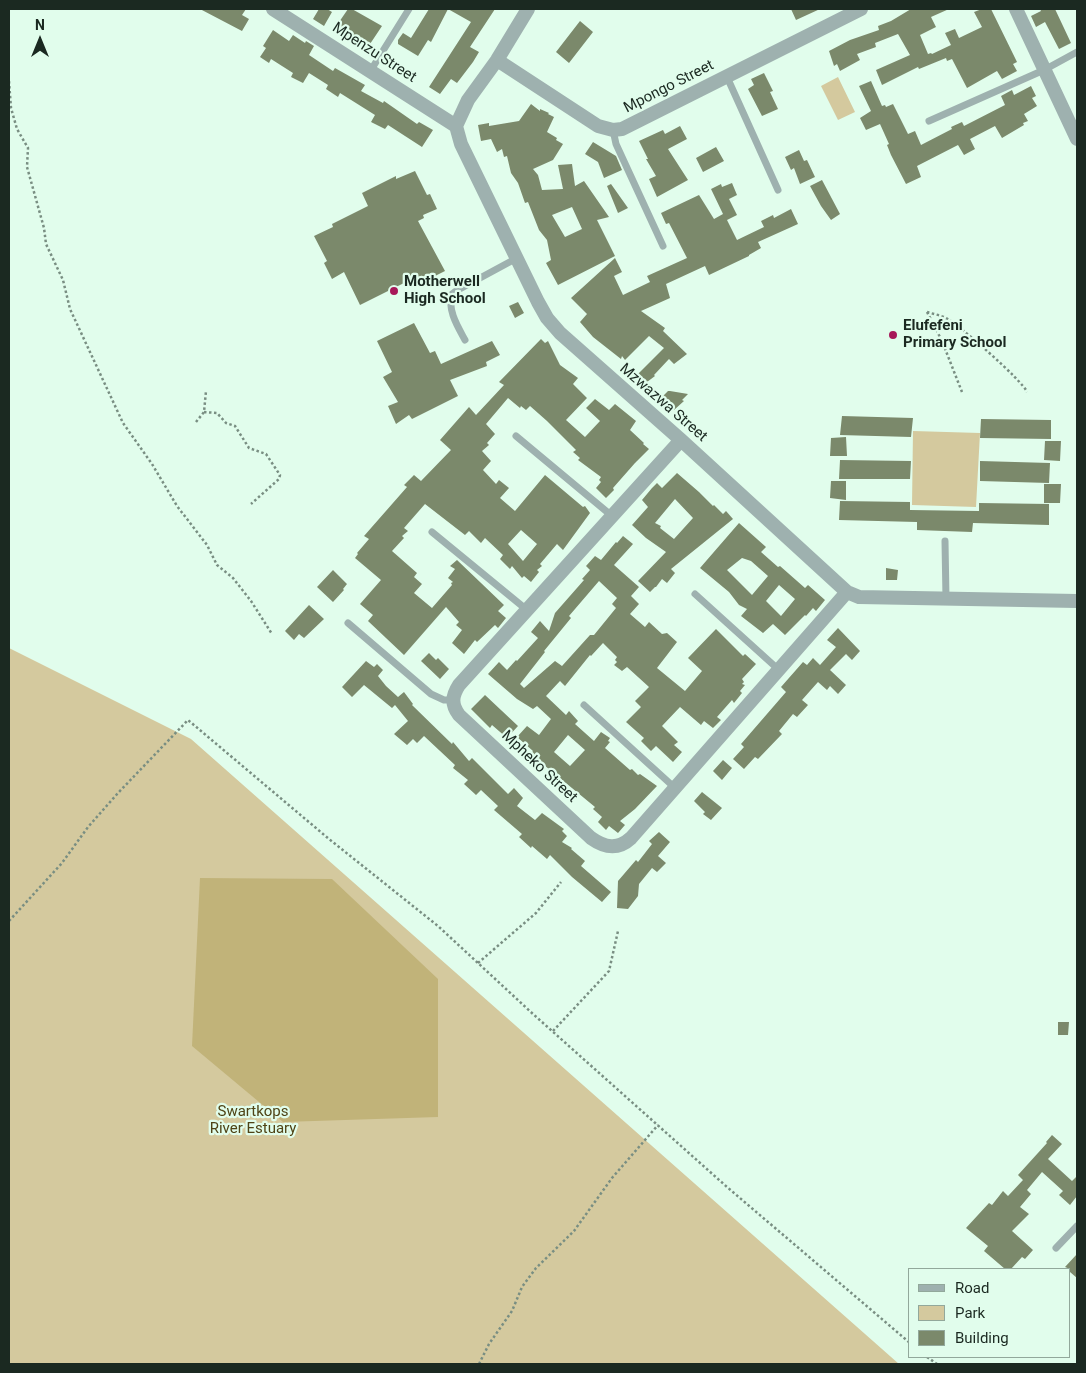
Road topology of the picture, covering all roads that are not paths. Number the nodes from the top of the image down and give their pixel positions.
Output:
1 (273, 9) edge
2 (409, 9) edge
3 (528, 9) edge
4 (861, 9) edge
5 (1016, 9) edge
6 (1077, 52) edge
7 (497, 60) junction
8 (371, 70) junction
9 (1044, 70) junction
10 (727, 77) junction
11 (929, 121) dead end
12 (456, 126) junction
13 (613, 130) junction
14 (1077, 139) edge
15 (778, 190) dead end
16 (664, 246) dead end
17 (517, 258) junction
18 (465, 340) dead end
19 (516, 436) dead end
20 (681, 440) junction
21 (612, 516) junction
22 (432, 532) dead end
23 (945, 541) dead end
24 (847, 592) junction
25 (696, 594) dead end
26 (946, 600) junction
27 (1077, 601) edge
28 (527, 610) junction
29 (348, 623) dead end
30 (779, 670) junction
31 (453, 700) junction
32 (584, 705) dead end
33 (675, 788) junction
34 (1077, 1226) edge
35 (1056, 1248) dead end

1 - 8 street, Mpenzu Street
2 - 8 lane
3 - 7 street
4 - 10 street, Mpongo Street
5 - 9 street
6 - 9 lane
7 - 12 street
7 - 13 street, Mpongo Street
8 - 12 street, Mpenzu Street
9 - 11 lane
9 - 14 street
10 - 13 street, Mpongo Street
10 - 15 lane
12 - 17 street, Mzwazwa Street
13 - 16 lane
17 - 18 lane
17 - 20 street, Mzwazwa Street
19 - 21 lane
20 - 21 street
20 - 24 street, Mzwazwa Street
21 - 28 street
22 - 28 lane
23 - 26 lane
24 - 26 street, Mzwazwa Street
24 - 30 street, Mpheko Street
25 - 30 lane
26 - 27 street, Mzwazwa Street
28 - 31 street
29 - 31 lane
30 - 33 street, Mpheko Street
31 - 33 street, Mpheko Street
32 - 33 lane
34 - 35 lane

